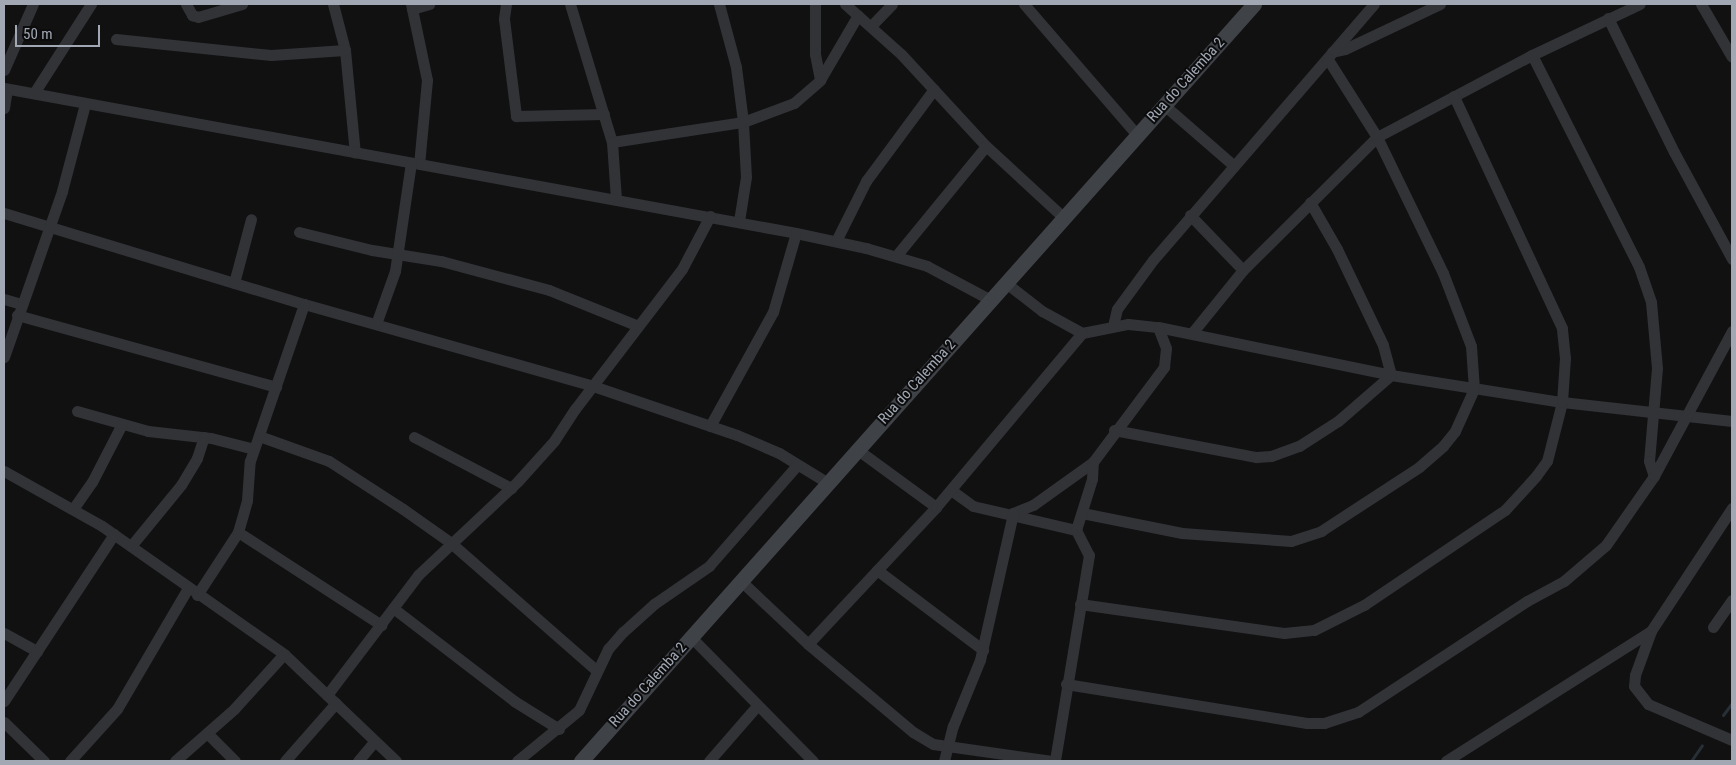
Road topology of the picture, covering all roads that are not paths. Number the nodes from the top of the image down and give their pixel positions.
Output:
1 (33, 4) edge
2 (91, 4) edge
3 (186, 4) edge
4 (242, 4) edge
5 (333, 4) edge
6 (430, 4) edge
7 (506, 4) edge
8 (570, 4) edge
9 (719, 4) edge
10 (815, 4) edge
11 (845, 4) edge
12 (892, 4) edge
13 (1254, 4) edge
14 (1374, 4) edge
15 (1440, 4) edge
16 (1640, 4) edge
17 (1700, 4) edge
18 (412, 6) edge
19 (1031, 6) edge
20 (858, 14) junction
21 (1608, 18) junction
22 (871, 26) junction
23 (116, 38) dead end
24 (345, 50) junction
25 (1330, 55) junction
26 (1532, 55) junction
27 (1732, 58) edge
28 (4, 70) edge
29 (820, 80) junction
30 (5, 88) edge
31 (934, 89) junction
32 (34, 93) junction
33 (1454, 96) junction
34 (85, 104) junction
35 (1164, 105) junction
36 (4, 108) edge
37 (604, 114) junction
38 (743, 122) junction
39 (1137, 136) junction
40 (1377, 137) junction
41 (612, 142) junction
42 (986, 146) junction
43 (355, 153) junction
44 (415, 164) junction
45 (1233, 165) junction
46 (616, 199) junction
47 (1310, 202) junction
48 (4, 213) edge
49 (1190, 215) junction
50 (710, 216) junction
51 (1064, 218) junction
52 (252, 219) dead end
53 (739, 221) junction
54 (49, 228) junction
55 (299, 232) dead end
56 (796, 233) junction
57 (836, 242) junction
58 (399, 252) junction
59 (896, 256) junction
60 (1732, 259) edge
61 (1243, 270) junction
62 (234, 283) junction
63 (1006, 283) junction
64 (4, 299) edge
65 (991, 300) junction
66 (304, 304) junction
67 (19, 309) junction
68 (376, 324) junction
69 (638, 326) junction
70 (1113, 326) junction
71 (1158, 327) junction
72 (1732, 331) edge
73 (1082, 333) junction
74 (1192, 333) junction
75 (4, 357) edge
76 (1391, 375) junction
77 (593, 386) junction
78 (276, 387) junction
79 (1474, 389) junction
80 (1562, 402) junction
81 (76, 411) dead end
82 (1654, 412) junction
83 (1686, 416) junction
84 (1732, 421) edge
85 (122, 424) junction
86 (710, 426) junction
87 (1114, 430) junction
88 (259, 436) junction
89 (414, 436) dead end
90 (204, 437) junction
91 (254, 449) junction
92 (858, 450) junction
93 (1093, 462) junction
94 (797, 465) junction
95 (4, 471) edge
96 (1654, 476) junction
97 (828, 483) junction
98 (511, 488) junction
99 (951, 490) junction
100 (936, 508) junction
101 (1732, 508) edge
102 (73, 510) junction
103 (1082, 512) junction
104 (1013, 513) junction
105 (1076, 530) junction
106 (238, 532) junction
107 (114, 534) junction
108 (451, 543) junction
109 (131, 546) junction
110 (877, 570) junction
111 (741, 581) junction
112 (192, 592) junction
113 (1732, 600) edge
114 (1080, 604) junction
115 (393, 608) junction
116 (381, 626) junction
117 (1713, 627) dead end
118 (1651, 631) junction
119 (4, 633) edge
120 (691, 637) junction
121 (808, 644) junction
122 (983, 650) junction
123 (37, 651) junction
124 (284, 654) junction
125 (596, 670) junction
126 (1066, 684) junction
127 (332, 699) junction
128 (4, 701) edge
129 (757, 706) junction
130 (4, 722) edge
131 (558, 729) junction
132 (208, 734) junction
133 (1732, 740) edge
134 (375, 741) junction
135 (946, 746) junction
136 (76, 760) edge
137 (44, 761) edge
138 (175, 761) edge
139 (235, 761) edge
140 (285, 761) edge
141 (358, 761) edge
142 (396, 761) edge
143 (517, 761) edge
144 (581, 761) edge
145 (709, 761) edge
146 (813, 761) edge
147 (944, 761) edge
148 (1054, 761) edge
149 (1446, 761) edge

1 - 28 street
2 - 32 street
3 - 4 street
5 - 24 street
6 - 18 street
7 - 37 street
8 - 37 street
9 - 38 street
10 - 29 street
11 - 20 street
12 - 22 street
13 - 35 main road, Rua do Calemba 2
14 - 25 street
15 - 25 street
16 - 21 street
17 - 27 street
18 - 44 street
19 - 39 street
20 - 22 street
20 - 29 street
21 - 26 street
21 - 60 street
22 - 31 street
23 - 24 street
24 - 43 street
25 - 40 street
25 - 45 street
26 - 33 street
26 - 82 street
29 - 38 street
30 - 32 street
30 - 36 street
31 - 42 street
31 - 57 street
32 - 34 street
33 - 40 street
33 - 80 street
34 - 43 street
34 - 54 street
35 - 39 main road, Rua do Calemba 2
35 - 45 street
37 - 41 street
38 - 41 street
38 - 53 street
39 - 51 main road, Rua do Calemba 2
40 - 47 street
40 - 79 street
41 - 46 street
42 - 51 street
42 - 59 street
43 - 44 street
44 - 46 street
44 - 58 street
45 - 49 street
46 - 50 street
47 - 61 street
47 - 76 street
48 - 54 street
49 - 61 street
49 - 70 street
50 - 53 street
50 - 69 street
51 - 63 main road, Rua do Calemba 2
52 - 62 street
53 - 56 street
54 - 62 street
54 - 67 street
55 - 58 street
56 - 57 street
56 - 86 street
57 - 59 street
58 - 68 street
58 - 69 street
59 - 65 street
61 - 74 street
62 - 66 street
63 - 65 main road, Rua do Calemba 2
63 - 73 street
64 - 67 street
65 - 92 main road, Rua do Calemba 2
66 - 68 street
66 - 78 street
67 - 75 street
67 - 78 street
68 - 77 street
69 - 77 street
70 - 71 street
70 - 73 street
71 - 74 street
71 - 87 street
72 - 83 street
73 - 99 street
74 - 76 street
76 - 79 street
76 - 87 street
77 - 86 street
77 - 98 street
78 - 88 street
79 - 80 street
79 - 103 street
80 - 82 street
80 - 114 street
81 - 85 street
82 - 83 street
82 - 96 street
83 - 84 street
83 - 96 street
85 - 90 street
85 - 102 street
86 - 94 street
87 - 93 street
88 - 91 street
88 - 108 street
89 - 98 street
90 - 91 street
90 - 109 street
91 - 106 street
92 - 97 main road, Rua do Calemba 2
92 - 100 street
93 - 103 street
93 - 104 street
94 - 97 street
94 - 125 street
95 - 102 street
96 - 126 street
97 - 111 main road, Rua do Calemba 2
98 - 108 street
99 - 100 street
99 - 104 street
100 - 110 street
101 - 118 street
102 - 107 street
103 - 105 street
104 - 105 street
104 - 122 street
105 - 114 street
106 - 112 street
106 - 116 street
107 - 109 street
107 - 123 street
108 - 115 street
108 - 125 street
109 - 112 street
110 - 121 street
110 - 122 street
111 - 120 main road, Rua do Calemba 2
111 - 121 street
112 - 124 street
112 - 136 street
113 - 117 street
114 - 126 street
115 - 116 street
115 - 131 street
116 - 127 street
118 - 133 street
118 - 149 street
119 - 123 street
120 - 129 street
120 - 144 main road, Rua do Calemba 2
121 - 135 street
122 - 135 street
123 - 128 street
124 - 127 street
124 - 132 street
125 - 131 street
126 - 148 street
127 - 134 street
127 - 140 street
129 - 145 street
129 - 146 street
130 - 137 street
131 - 143 street
132 - 138 street
132 - 139 street
134 - 141 street
134 - 142 street
135 - 147 street
135 - 148 street

